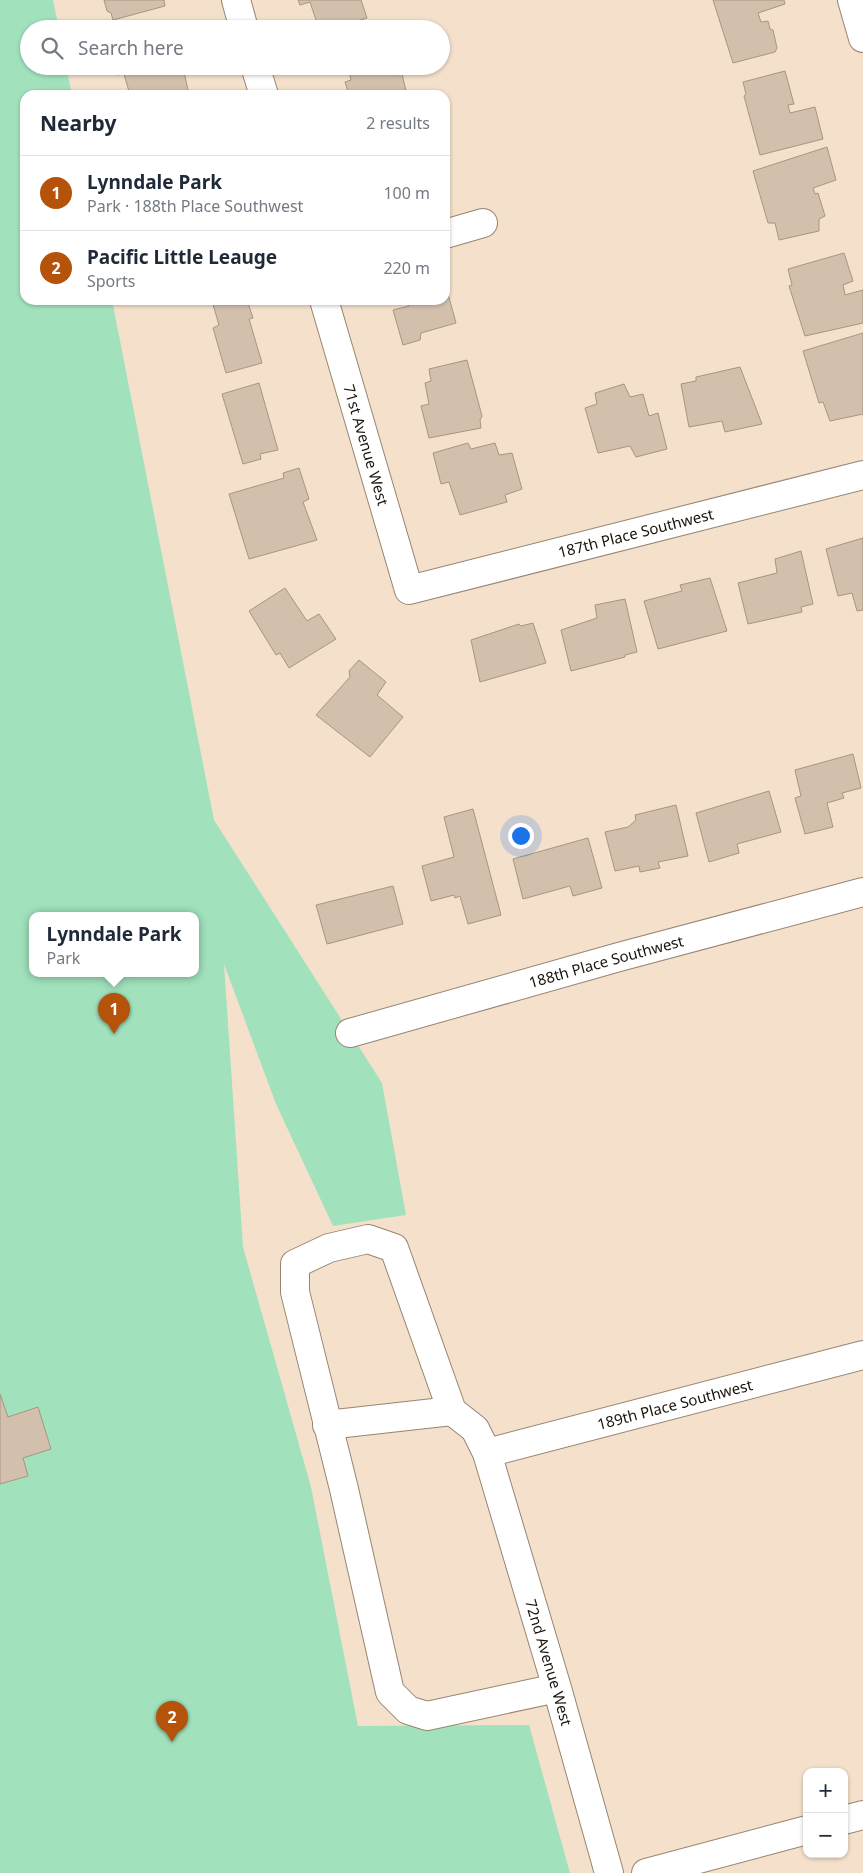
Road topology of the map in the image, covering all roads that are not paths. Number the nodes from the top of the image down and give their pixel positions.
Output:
1 (236, 0) edge
2 (852, 0) edge
3 (242, 20) edge
4 (863, 38) edge
5 (258, 75) edge
6 (262, 90) edge
7 (483, 223) dead end
8 (450, 233) edge
9 (325, 305) edge
10 (863, 475) edge
11 (409, 590) joint
12 (863, 892) edge
13 (350, 1033) dead end
14 (863, 1355) edge
15 (452, 1411) junction
16 (326, 1425) junction
17 (486, 1452) junction
18 (557, 1688) junction
19 (863, 1815) edge
20 (848, 1819) edge
21 (803, 1831) edge
22 (609, 1873) edge
23 (646, 1873) edge

1 - 3 street
2 - 4 street
5 - 6 street
7 - 8 street
9 - 11 street, 71st Avenue West
10 - 11 street, 187th Place Southwest
12 - 13 street, 188th Place Southwest
14 - 17 street, 189th Place Southwest
15 - 16 street
15 - 16 street
15 - 17 street, 72nd Avenue West
16 - 18 street
17 - 18 street, 72nd Avenue West
18 - 22 street, 72nd Avenue West
19 - 20 street
21 - 23 street

